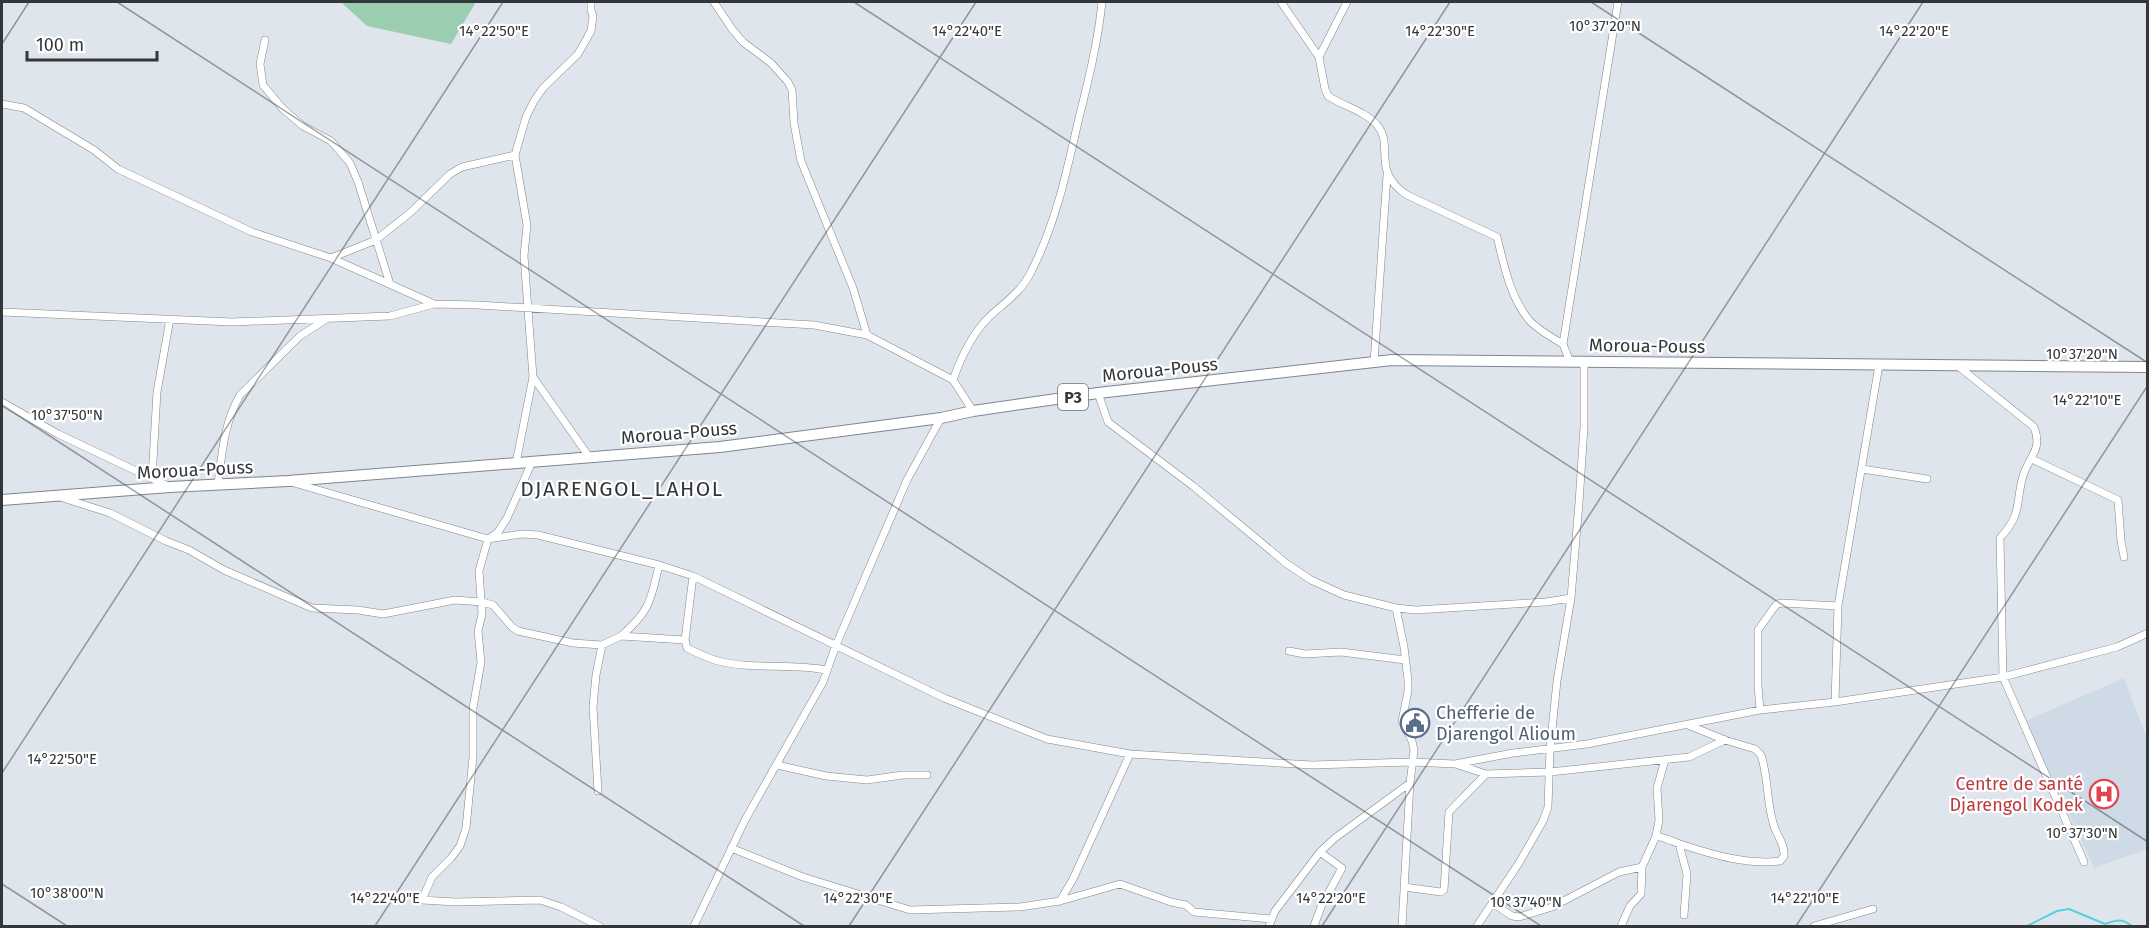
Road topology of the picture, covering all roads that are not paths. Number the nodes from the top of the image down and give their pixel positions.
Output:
1 (591, 2) edge
2 (714, 2) edge
3 (1102, 2) edge
4 (1281, 2) edge
5 (1347, 2) edge
6 (1618, 2) edge
7 (265, 40) dead end
8 (1319, 57) junction
9 (2, 104) edge
10 (515, 155) junction
11 (1387, 175) junction
12 (376, 240) junction
13 (331, 258) junction
14 (390, 284) junction
15 (434, 304) junction
16 (527, 309) junction
17 (2, 312) edge
18 (170, 319) junction
19 (326, 319) junction
20 (867, 335) junction
21 (1563, 345) junction
22 (1584, 361) junction
23 (1570, 362) junction
24 (1374, 363) junction
25 (1879, 365) junction
26 (1958, 366) junction
27 (2148, 367) edge
28 (533, 377) junction
29 (953, 380) junction
30 (1098, 393) junction
31 (2, 402) edge
32 (973, 411) junction
33 (941, 418) junction
34 (590, 458) junction
35 (2032, 459) junction
36 (532, 462) junction
37 (516, 463) junction
38 (1862, 469) junction
39 (152, 478) junction
40 (1927, 478) dead end
41 (288, 481) junction
42 (218, 484) junction
43 (170, 487) junction
44 (56, 496) junction
45 (2, 500) edge
46 (488, 539) junction
47 (2124, 557) dead end
48 (659, 565) junction
49 (693, 576) junction
50 (1571, 598) junction
51 (482, 602) junction
52 (1838, 606) junction
53 (1396, 608) junction
54 (2148, 633) edge
55 (621, 636) junction
56 (685, 640) junction
57 (602, 645) junction
58 (836, 645) junction
59 (1289, 651) dead end
60 (1406, 660) junction
61 (826, 670) junction
62 (2003, 676) junction
63 (1835, 702) junction
64 (1760, 711) junction
65 (1687, 724) junction
66 (1725, 740) junction
67 (1550, 749) junction
68 (1130, 754) junction
69 (1665, 760) junction
70 (1412, 762) junction
71 (1455, 764) junction
72 (777, 765) junction
73 (1550, 772) junction
74 (1486, 774) junction
75 (927, 775) dead end
76 (1410, 783) junction
77 (598, 791) dead end
78 (1656, 836) junction
79 (1679, 844) junction
80 (731, 848) junction
81 (1320, 852) junction
82 (2084, 862) dead end
83 (1642, 867) junction
84 (1404, 887) junction
85 (1059, 900) junction
86 (1492, 903) junction
87 (1873, 909) dead end
88 (1684, 915) dead end
89 (1270, 923) edge
90 (599, 927) edge
91 (694, 927) edge
92 (1314, 927) edge
93 (1402, 927) edge
94 (1477, 927) edge
95 (1621, 927) edge
96 (1814, 927) edge

1 - 10 street
2 - 20 street
3 - 29 street
4 - 8 street
5 - 8 street
6 - 21 street
7 - 12 street
8 - 11 street
9 - 13 street
10 - 12 street
10 - 16 street
11 - 21 street
11 - 24 street
12 - 13 street
12 - 14 street
13 - 14 street
14 - 15 street
15 - 16 street
15 - 19 street
16 - 20 street
16 - 28 street
17 - 18 street
18 - 19 street
18 - 39 street
19 - 42 street
20 - 29 street
21 - 23 street
22 - 23 main road, Moroua-Pouss / P3
22 - 25 main road, Moroua-Pouss / P3
22 - 50 street
23 - 24 main road, Moroua-Pouss / P3
24 - 30 main road, Moroua-Pouss / P3
25 - 26 main road, Moroua-Pouss / P3
25 - 38 street
26 - 27 main road, Moroua-Pouss / P3
26 - 35 street
28 - 34 street
28 - 37 street
29 - 32 street
30 - 32 main road, Moroua-Pouss / P3
30 - 53 street
31 - 39 street
32 - 33 main road, Moroua-Pouss / P3
33 - 34 main road, Moroua-Pouss / P3
33 - 58 street
34 - 36 main road, Moroua-Pouss / P3
35 - 47 street
35 - 62 street
36 - 37 main road, Moroua-Pouss / P3
36 - 46 street
37 - 41 main road, Moroua-Pouss / P3
38 - 40 street
38 - 52 street
39 - 43 street
41 - 42 main road, Moroua-Pouss / P3
41 - 46 street
42 - 43 main road, Moroua-Pouss / P3
43 - 44 main road, Moroua-Pouss / P3
44 - 45 main road, Moroua-Pouss / P3
44 - 51 street
46 - 48 street
46 - 51 street
48 - 49 street
48 - 55 street
49 - 56 street
49 - 58 street
50 - 53 street
50 - 67 street
51 - 57 street
51 - 90 street
52 - 63 street
52 - 64 street
53 - 60 street
54 - 62 street
55 - 56 street
55 - 57 street
56 - 61 street
57 - 77 street
58 - 61 street
58 - 68 street
59 - 60 street
60 - 70 street
61 - 72 street
62 - 63 street
62 - 82 street
63 - 64 street
64 - 65 street
65 - 66 street
65 - 67 street
66 - 69 street
66 - 79 street
67 - 71 street
67 - 73 street
68 - 70 street
68 - 85 street
69 - 73 street
69 - 78 street
70 - 71 street
70 - 76 street
71 - 74 street
72 - 75 street
72 - 80 street
73 - 74 street
73 - 86 street
74 - 84 street
76 - 81 street
76 - 84 street
78 - 79 street
78 - 83 street
79 - 88 street
80 - 85 street
80 - 91 street
81 - 89 street
81 - 92 street
83 - 86 street
83 - 95 street
84 - 93 street
85 - 89 street
86 - 94 street
87 - 96 street

